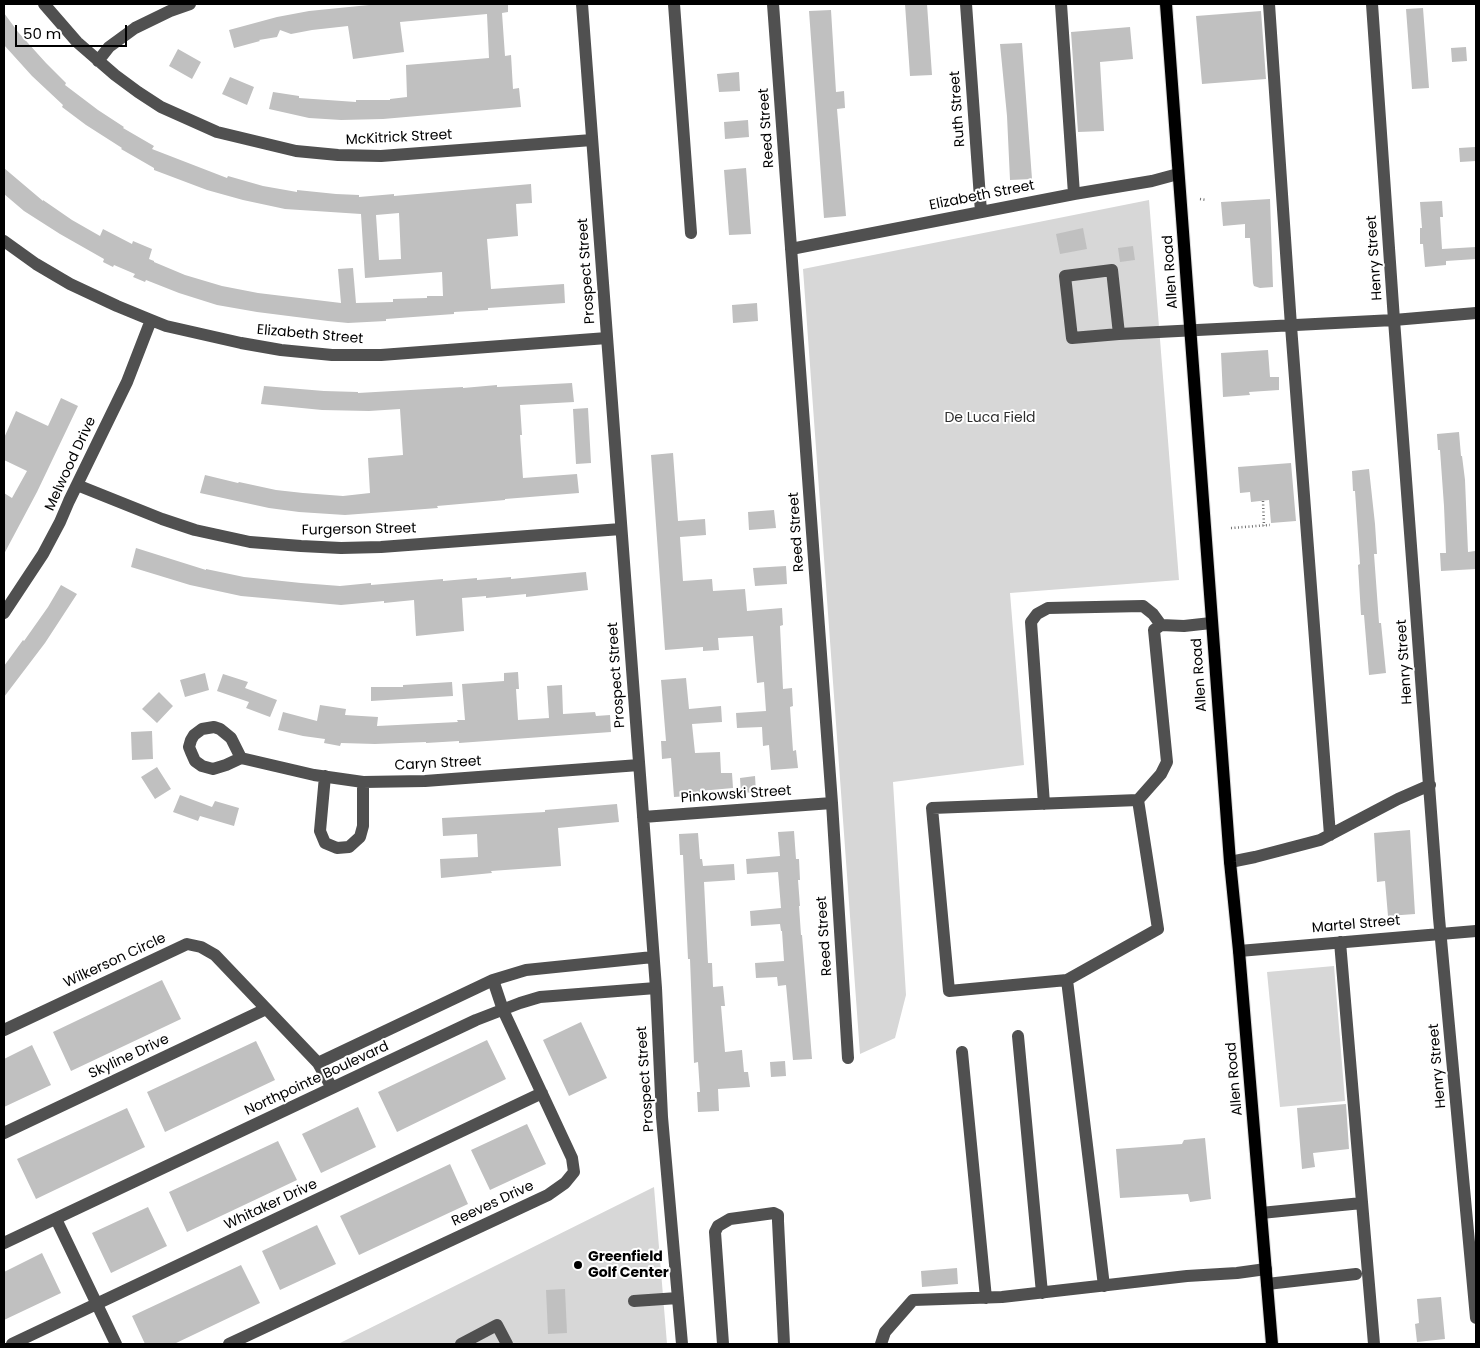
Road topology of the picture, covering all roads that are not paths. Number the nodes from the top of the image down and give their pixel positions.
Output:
1 (44, 4) edge
2 (190, 4) edge
3 (582, 4) edge
4 (674, 4) edge
5 (773, 4) edge
6 (966, 4) edge
7 (1060, 4) edge
8 (1166, 4) edge
9 (1269, 4) edge
10 (1372, 4) edge
11 (98, 61) junction
12 (592, 140) junction
13 (1178, 174) junction
14 (1074, 194) junction
15 (981, 212) junction
16 (691, 233) dead end
17 (4, 241) edge
18 (791, 249) junction
19 (1476, 313) edge
20 (151, 320) junction
21 (1394, 320) junction
22 (1291, 326) junction
23 (1190, 331) junction
24 (1119, 334) junction
25 (607, 338) junction
26 (77, 485) junction
27 (621, 529) junction
28 (4, 613) edge
29 (1211, 623) junction
30 (1161, 626) junction
31 (241, 758) dead end
32 (639, 765) junction
33 (325, 776) junction
34 (363, 782) junction
35 (1430, 785) junction
36 (1138, 800) junction
37 (832, 803) junction
38 (1044, 804) junction
39 (643, 817) junction
40 (1330, 835) junction
41 (1230, 862) junction
42 (1476, 931) edge
43 (1440, 934) junction
44 (1340, 942) junction
45 (1239, 951) junction
46 (653, 957) junction
47 (493, 980) junction
48 (1067, 980) junction
49 (656, 988) junction
50 (266, 1009) junction
51 (503, 1010) junction
52 (4, 1030) edge
53 (1018, 1036) dead end
54 (962, 1052) dead end
55 (848, 1058) dead end
56 (318, 1063) junction
57 (332, 1088) junction
58 (542, 1093) junction
59 (4, 1133) edge
60 (1362, 1203) junction
61 (1261, 1213) junction
62 (56, 1219) junction
63 (4, 1243) edge
64 (1266, 1269) junction
65 (1356, 1274) dead end
66 (1267, 1284) junction
67 (1104, 1286) junction
68 (1042, 1293) junction
69 (678, 1298) junction
70 (986, 1298) junction
71 (634, 1301) dead end
72 (97, 1304) junction
73 (1476, 1318) edge
74 (12, 1344) edge
75 (116, 1344) edge
76 (230, 1344) edge
77 (460, 1344) edge
78 (507, 1344) edge
79 (682, 1344) edge
80 (724, 1344) edge
81 (784, 1344) edge
82 (881, 1344) edge
83 (1272, 1344) edge
84 (1374, 1344) edge

1 - 11 street, McKitrick Street
2 - 11 street
3 - 12 street, Prospect Street
4 - 16 street
5 - 18 street, Reed Street
6 - 15 street, Ruth Street
7 - 14 street
8 - 13 main road, Allen Road
9 - 22 street
10 - 21 street, Henry Street
11 - 12 street, McKitrick Street
12 - 25 street, Prospect Street
13 - 14 street, Elizabeth Street
13 - 23 main road, Allen Road
14 - 15 street, Elizabeth Street
15 - 18 street, Elizabeth Street
17 - 20 street, Elizabeth Street
18 - 37 street, Reed Street
19 - 21 street
20 - 25 street, Elizabeth Street
20 - 26 street, Melwood Drive
21 - 22 street
21 - 35 street, Henry Street
22 - 23 street
22 - 40 street
23 - 24 street
23 - 29 main road, Allen Road
24 - 24 street
25 - 27 street, Prospect Street
26 - 27 street, Furgerson Street
26 - 28 street, Melwood Drive
27 - 32 street, Prospect Street
29 - 30 street
29 - 41 main road, Allen Road
30 - 36 street
30 - 38 street
31 - 33 street, Caryn Street
32 - 34 street, Caryn Street
32 - 39 street, Prospect Street
33 - 34 street, Caryn Street
33 - 34 street
35 - 40 street
35 - 43 street, Henry Street
36 - 38 street
36 - 48 street
37 - 39 street, Pinkowski Street
37 - 55 street, Reed Street
38 - 48 street
39 - 46 street, Prospect Street
40 - 41 street
41 - 45 main road, Allen Road
42 - 43 street, Martel Street
43 - 44 street, Martel Street
43 - 73 street, Henry Street
44 - 45 street, Martel Street
44 - 60 street
45 - 61 main road, Allen Road
46 - 47 street, Northpointe Boulevard
46 - 49 street, Prospect Street
47 - 51 street, Reeves Drive
47 - 56 street, Northpointe Boulevard
48 - 67 street
49 - 51 street, Northpointe Boulevard
49 - 69 street, Prospect Street
50 - 52 street, Wilkerson Circle
50 - 56 street, Wilkerson Circle
50 - 59 street, Skyline Drive
51 - 57 street, Northpointe Boulevard
51 - 58 street, Reeves Drive
53 - 68 street
54 - 70 street
56 - 57 street, Wilkerson Circle
57 - 62 street, Northpointe Boulevard
58 - 72 street, Whitaker Drive
58 - 76 street, Reeves Drive
60 - 61 street
60 - 84 street
61 - 64 main road, Allen Road
62 - 63 street, Northpointe Boulevard
62 - 72 street
64 - 66 main road, Allen Road
64 - 67 street
65 - 66 street
66 - 83 main road, Allen Road
67 - 68 street
68 - 70 street
69 - 71 street
69 - 79 street, Prospect Street
70 - 82 street
72 - 74 street, Whitaker Drive
72 - 75 street
77 - 78 street
80 - 81 street

